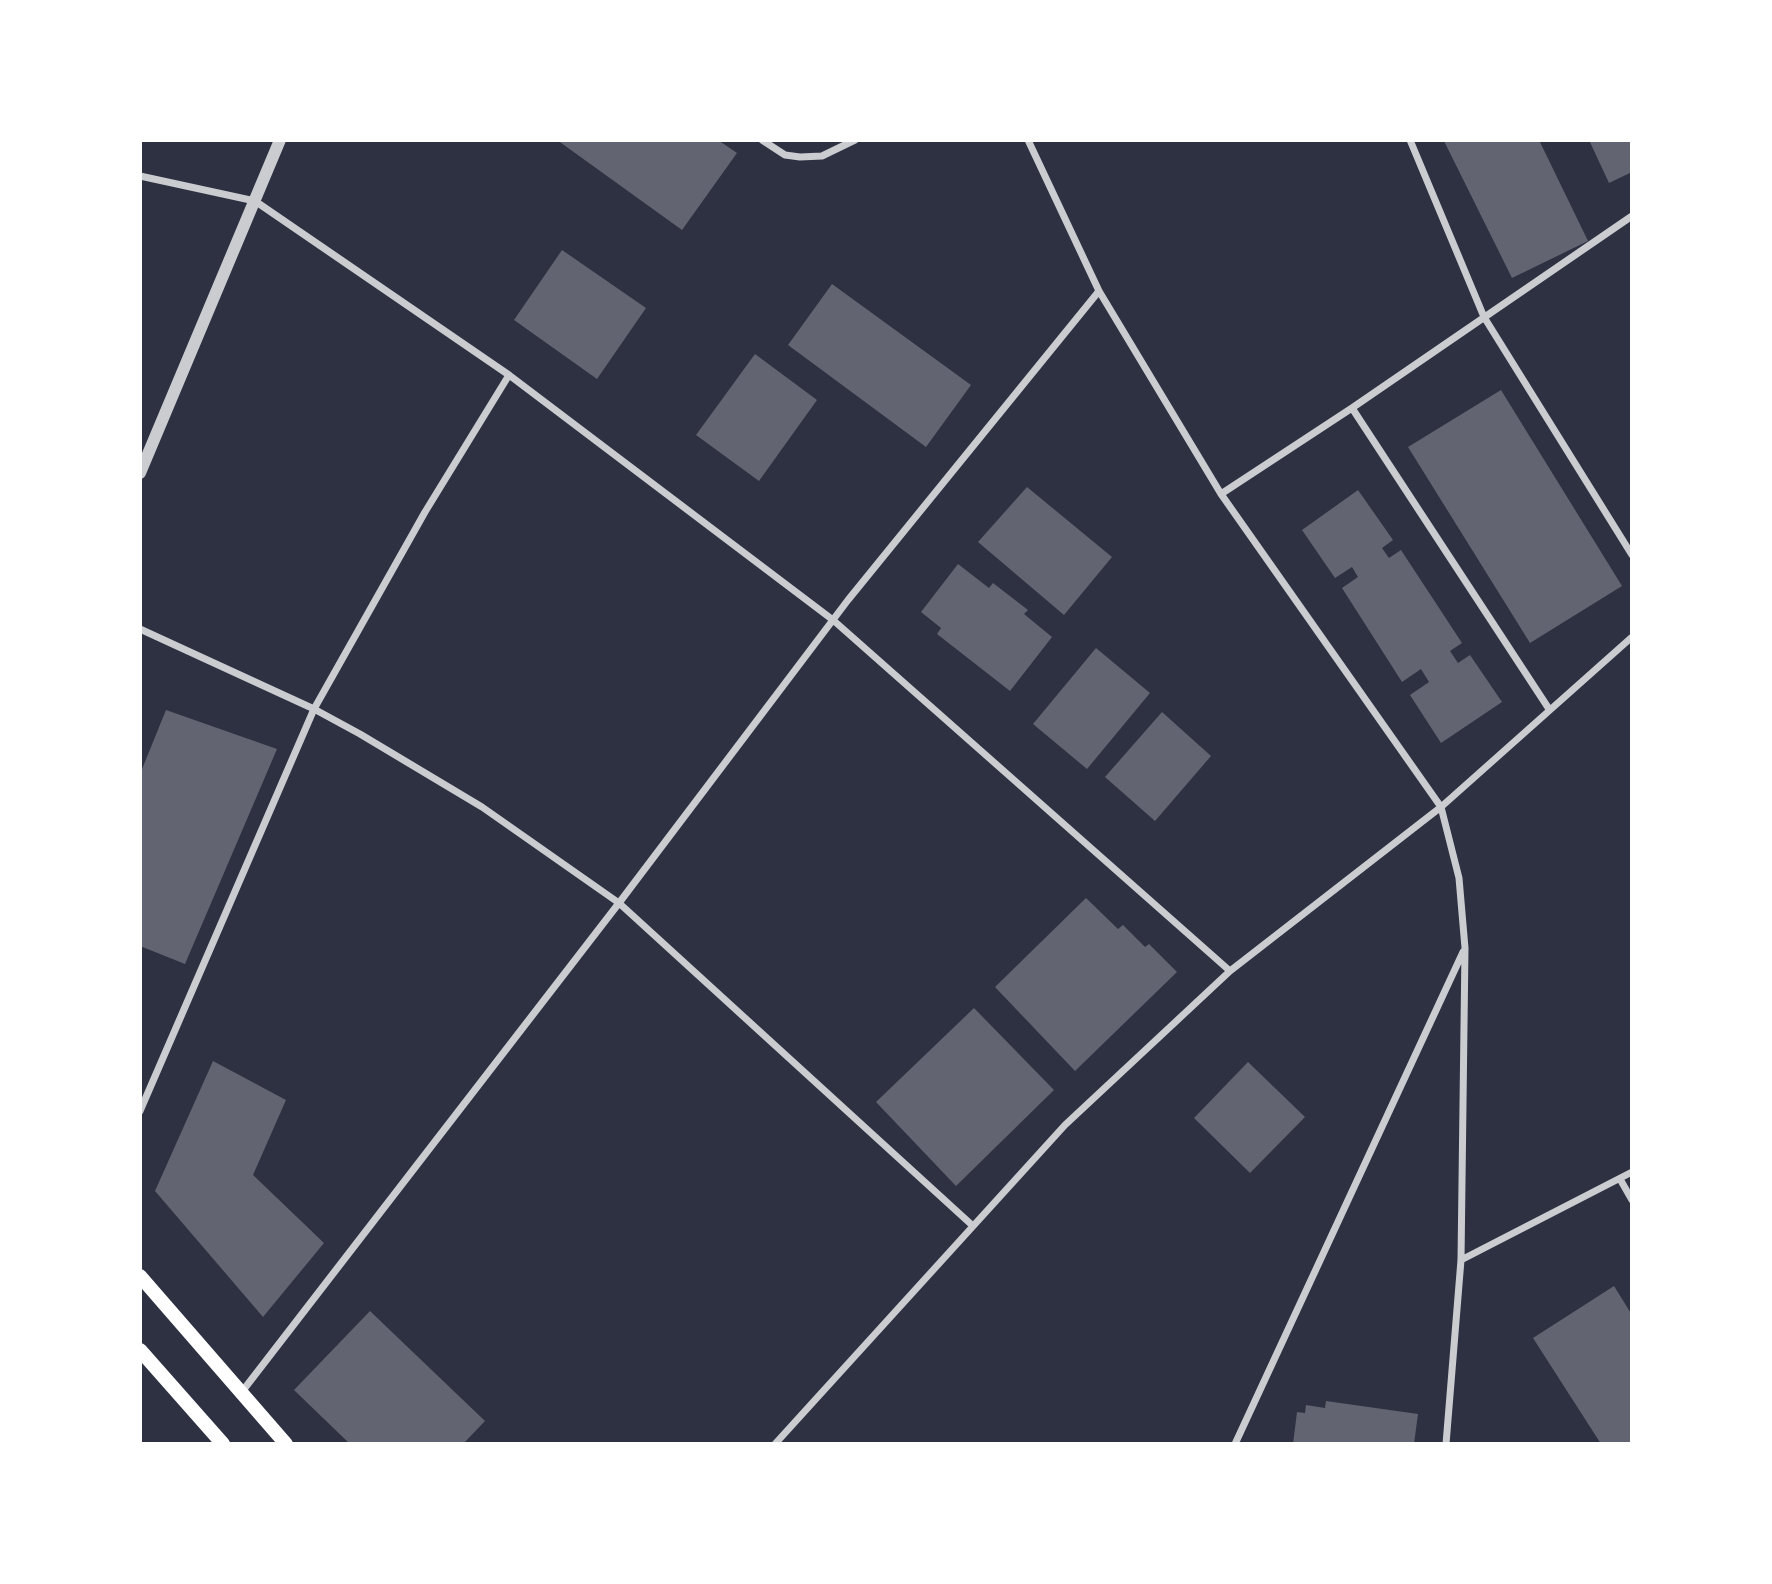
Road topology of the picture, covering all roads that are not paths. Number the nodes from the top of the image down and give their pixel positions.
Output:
1 (280, 140) edge
2 (762, 140) edge
3 (855, 140) edge
4 (1028, 140) edge
5 (1410, 140) edge
6 (140, 176) edge
7 (256, 201) junction
8 (1632, 216) edge
9 (1099, 291) junction
10 (1484, 317) junction
11 (509, 375) junction
12 (1352, 408) junction
13 (140, 473) edge
14 (1221, 494) junction
15 (1632, 555) edge
16 (833, 620) junction
17 (140, 629) edge
18 (1632, 637) edge
19 (314, 709) junction
20 (1549, 709) junction
21 (1440, 807) junction
22 (619, 903) junction
23 (1465, 948) junction
24 (1230, 971) junction
25 (140, 1111) edge
26 (1632, 1172) edge
27 (1620, 1179) junction
28 (1632, 1200) edge
29 (973, 1226) junction
30 (1461, 1260) junction
31 (140, 1276) edge
32 (140, 1350) edge
33 (240, 1393) junction
34 (223, 1444) edge
35 (286, 1444) edge
36 (775, 1444) edge
37 (1235, 1444) edge
38 (1446, 1444) edge

1 - 7 street
2 - 3 street
4 - 9 street
5 - 10 street
6 - 7 street
7 - 11 street
7 - 13 street
8 - 10 street
9 - 14 street
9 - 16 street
10 - 12 street
10 - 15 street
11 - 16 street
11 - 19 street
12 - 14 street
12 - 20 street
14 - 21 street
16 - 22 street
16 - 24 street
17 - 19 street
18 - 20 street
19 - 22 street
19 - 25 street
20 - 21 street
21 - 23 street
21 - 24 street
22 - 29 street
22 - 33 street
23 - 30 street
23 - 37 street
24 - 29 street
26 - 27 street
27 - 28 street
27 - 30 street
29 - 36 street
30 - 38 street
31 - 33 main road
32 - 34 main road
33 - 35 main road

